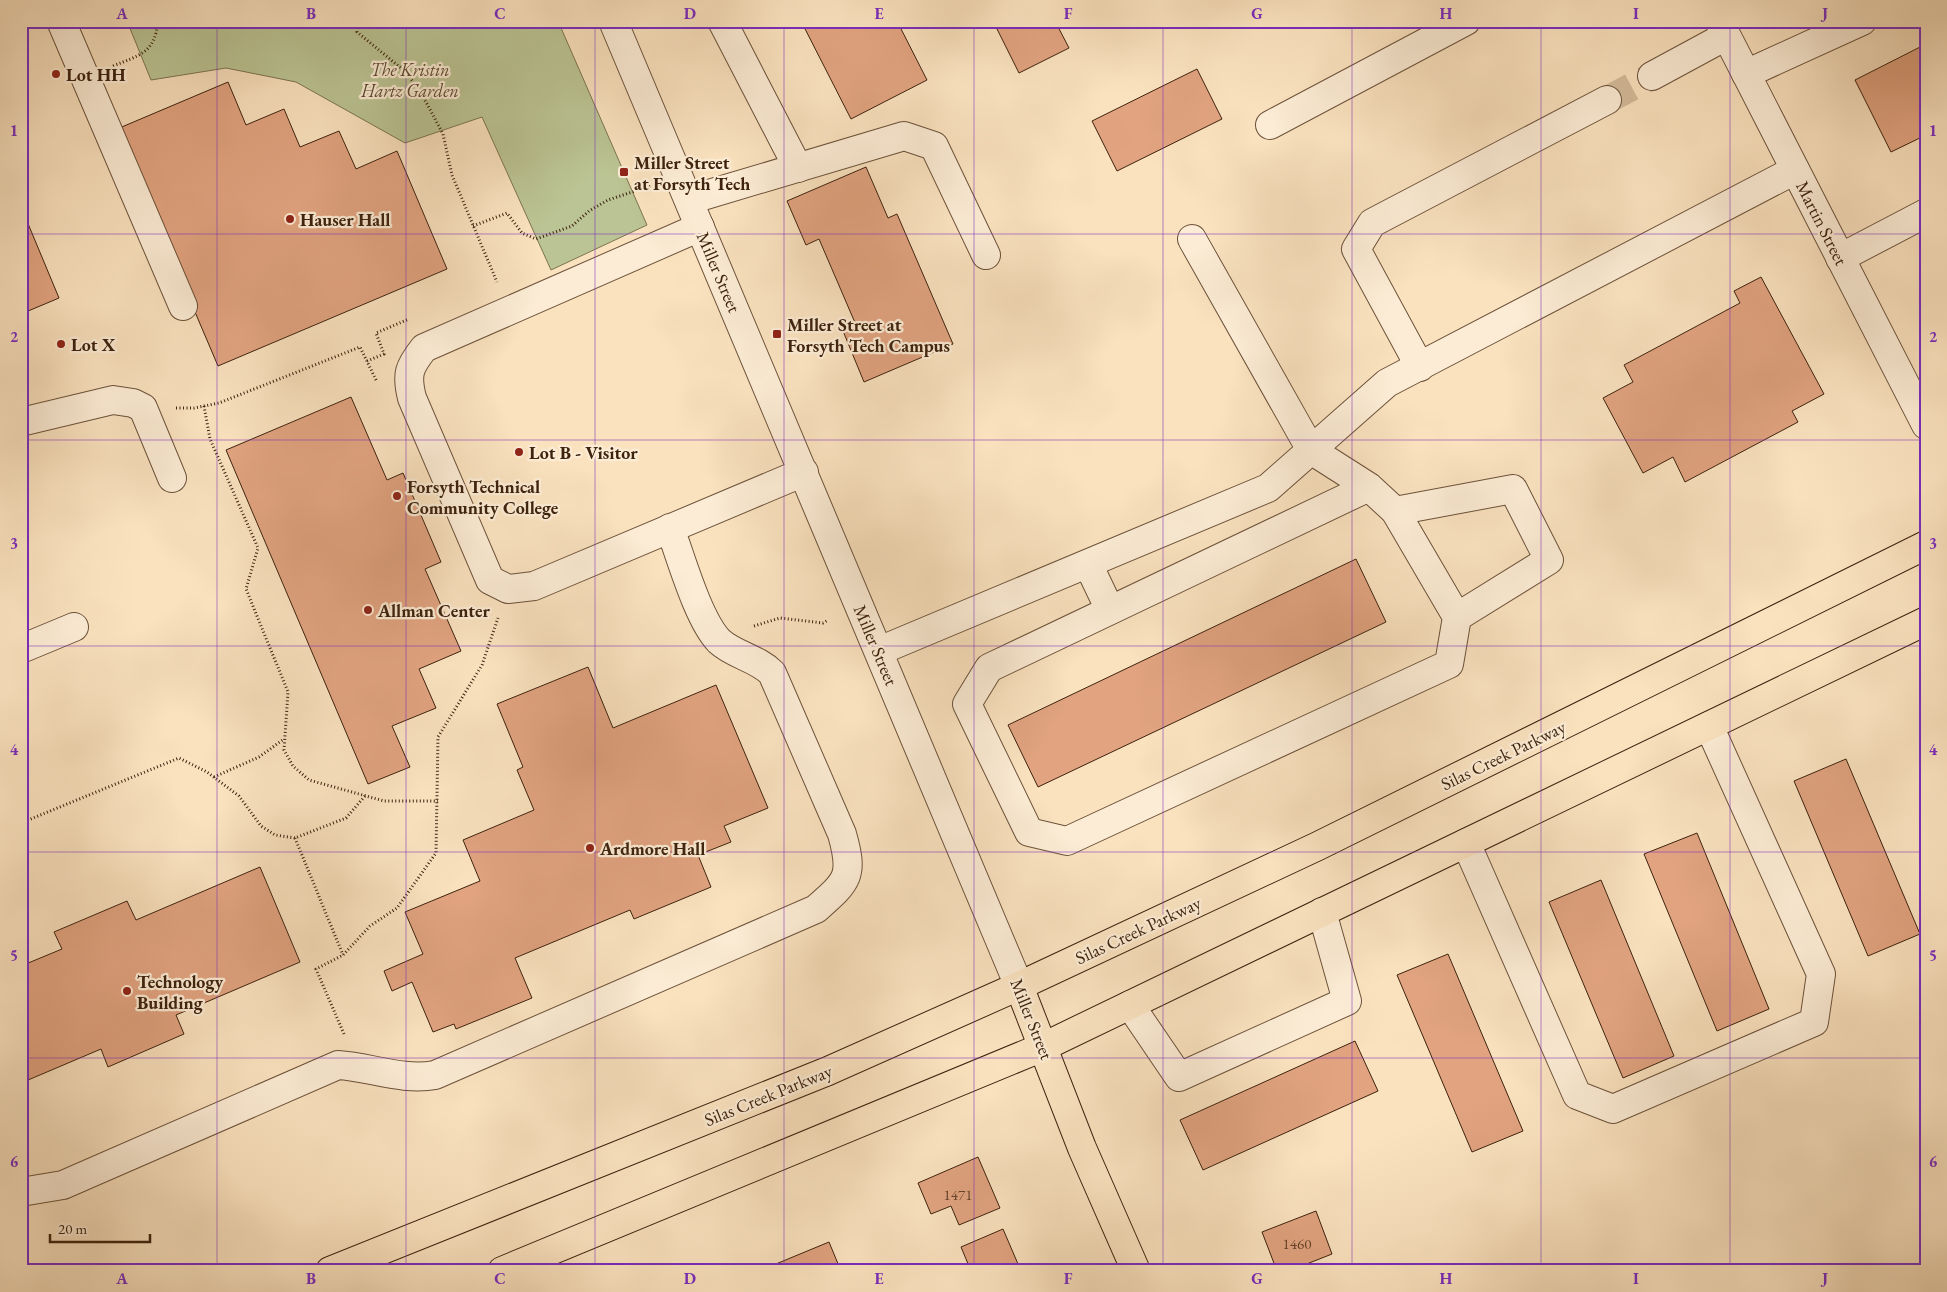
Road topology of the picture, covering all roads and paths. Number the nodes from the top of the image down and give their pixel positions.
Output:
1 (61, 21) edge
2 (158, 21) edge
3 (359, 21) edge
4 (613, 21) edge
5 (722, 21) edge
6 (1466, 21) edge
7 (1862, 21) edge
8 (1723, 29) edge
9 (1746, 74) junction
10 (1652, 76) tunnel mouth
11 (86, 78) junction
12 (1607, 100) tunnel mouth
13 (1270, 125) dead end
14 (798, 168) junction
15 (1795, 170) junction
16 (684, 188) junction
17 (1926, 213) edge
18 (474, 226) junction
19 (700, 227) junction
20 (1192, 239) dead end
21 (986, 255) dead end
22 (1840, 258) junction
23 (497, 282) dead end
24 (183, 306) dead end
25 (376, 332) dead end
26 (367, 361) junction
27 (1420, 366) junction
28 (407, 379) junction
29 (204, 406) junction
30 (143, 408) junction
31 (21, 422) edge
32 (1926, 425) edge
33 (1312, 450) junction
34 (804, 472) junction
35 (172, 478) dead end
36 (1369, 487) junction
37 (1395, 511) junction
38 (670, 528) junction
39 (1926, 545) edge
40 (1088, 564) junction
41 (508, 589) junction
42 (1110, 610) junction
43 (1458, 618) junction
44 (828, 620) dead end
45 (1926, 621) edge
46 (74, 627) dead end
47 (726, 646) junction
48 (21, 649) edge
49 (879, 652) junction
50 (1709, 726) junction
51 (285, 739) junction
52 (214, 777) junction
53 (364, 796) junction
54 (438, 801) junction
55 (21, 823) edge
56 (294, 838) junction
57 (1466, 843) junction
58 (1322, 912) junction
59 (343, 955) junction
60 (1019, 986) junction
61 (1130, 1005) junction
62 (1043, 1047) junction
63 (358, 1066) junction
64 (21, 1192) edge
65 (330, 1271) edge
66 (502, 1271) edge
67 (1136, 1271) edge

1 - 11 street
2 - 11 path
3 - 18 path
4 - 16 street, Miller Street
5 - 14 street
6 - 13 street
7 - 9 street
8 - 9 street, Martin Street
8 - 10 street
9 - 15 street, Martin Street
11 - 24 street
12 - 27 street
14 - 16 street
14 - 21 street
15 - 22 street, Martin Street
15 - 27 street
16 - 18 path
16 - 19 street, Miller Street
17 - 22 street
18 - 23 path
19 - 28 street
19 - 34 street, Miller Street
20 - 33 street
22 - 32 street, Martin Street
25 - 26 path
26 - 28 path
26 - 29 path
27 - 33 street
28 - 41 street
29 - 30 path
29 - 51 path
30 - 31 street
30 - 35 street
33 - 36 street
33 - 40 street
34 - 38 street
34 - 49 street, Miller Street
36 - 37 street
36 - 42 street
37 - 43 street
37 - 43 street
38 - 41 street
38 - 47 street
39 - 60 main road, Silas Creek Parkway
40 - 42 street
40 - 49 street
41 - 54 path
42 - 43 street
44 - 47 path
45 - 50 main road
46 - 48 street
47 - 63 street
49 - 60 street, Miller Street
50 - 57 main road
50 - 57 street
51 - 52 path
51 - 53 path
52 - 55 path
52 - 56 path
53 - 54 path
53 - 56 path
54 - 59 path
56 - 59 path
57 - 58 main road
58 - 61 main road
58 - 61 street
59 - 63 path
60 - 62 main road, Miller Street
60 - 65 main road, Silas Creek Parkway
61 - 62 main road
62 - 66 main road
62 - 67 main road, Miller Street
63 - 64 street

